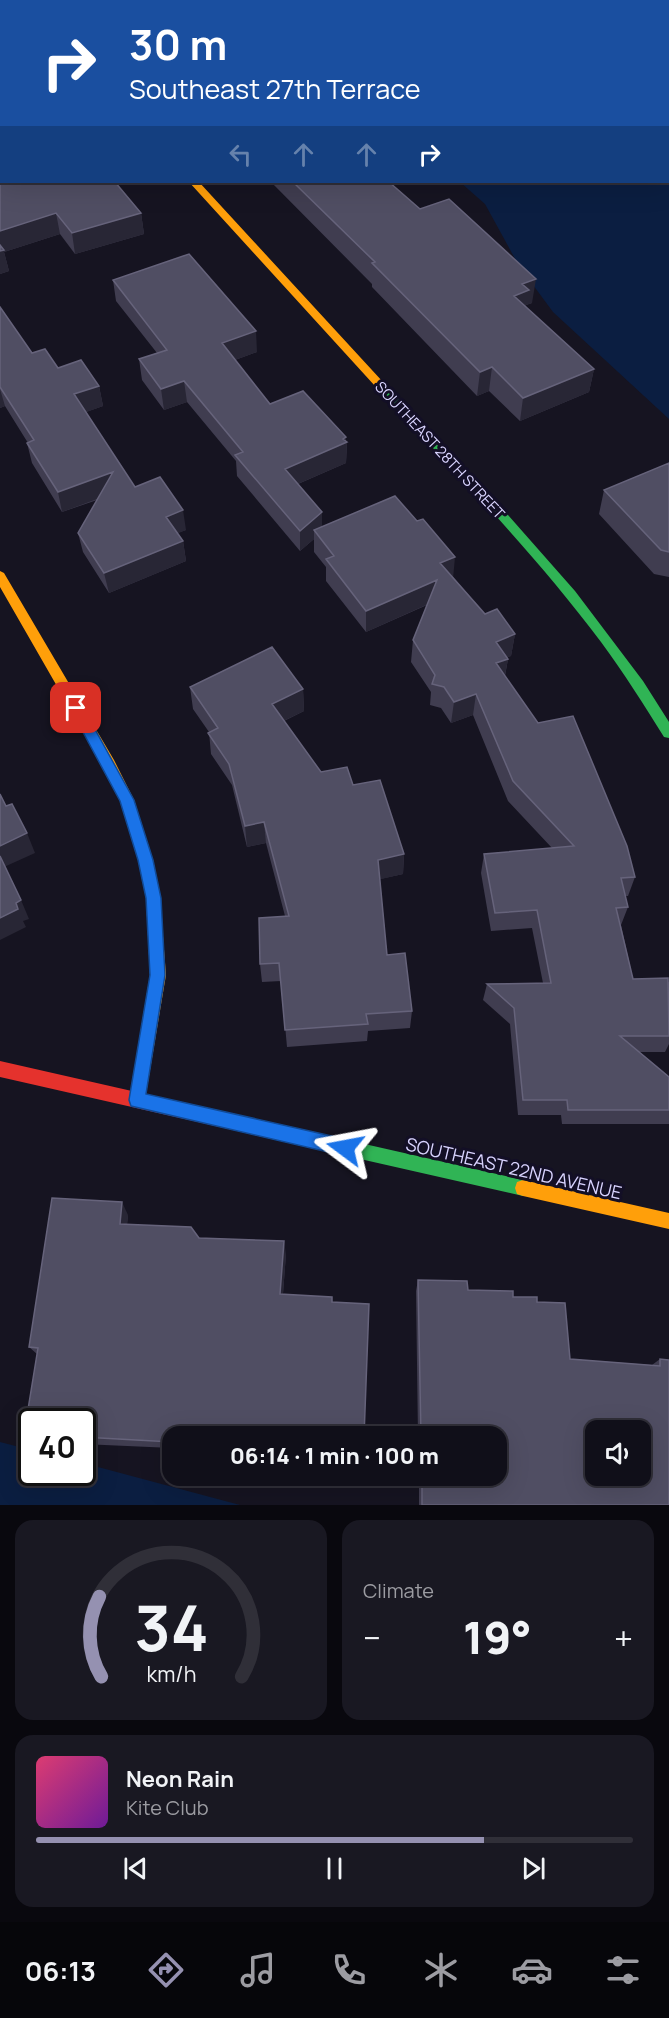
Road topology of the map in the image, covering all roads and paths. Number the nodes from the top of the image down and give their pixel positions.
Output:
1 (195, 183) edge
2 (0, 576) edge
3 (669, 733) edge
4 (0, 1069) edge
5 (137, 1100) junction
6 (669, 1221) edge

1 - 3 street, SOUTHEAST 28TH STREET
2 - 5 street
4 - 5 street, SOUTHEAST 22ND AVENUE
5 - 6 street, SOUTHEAST 22ND AVENUE

